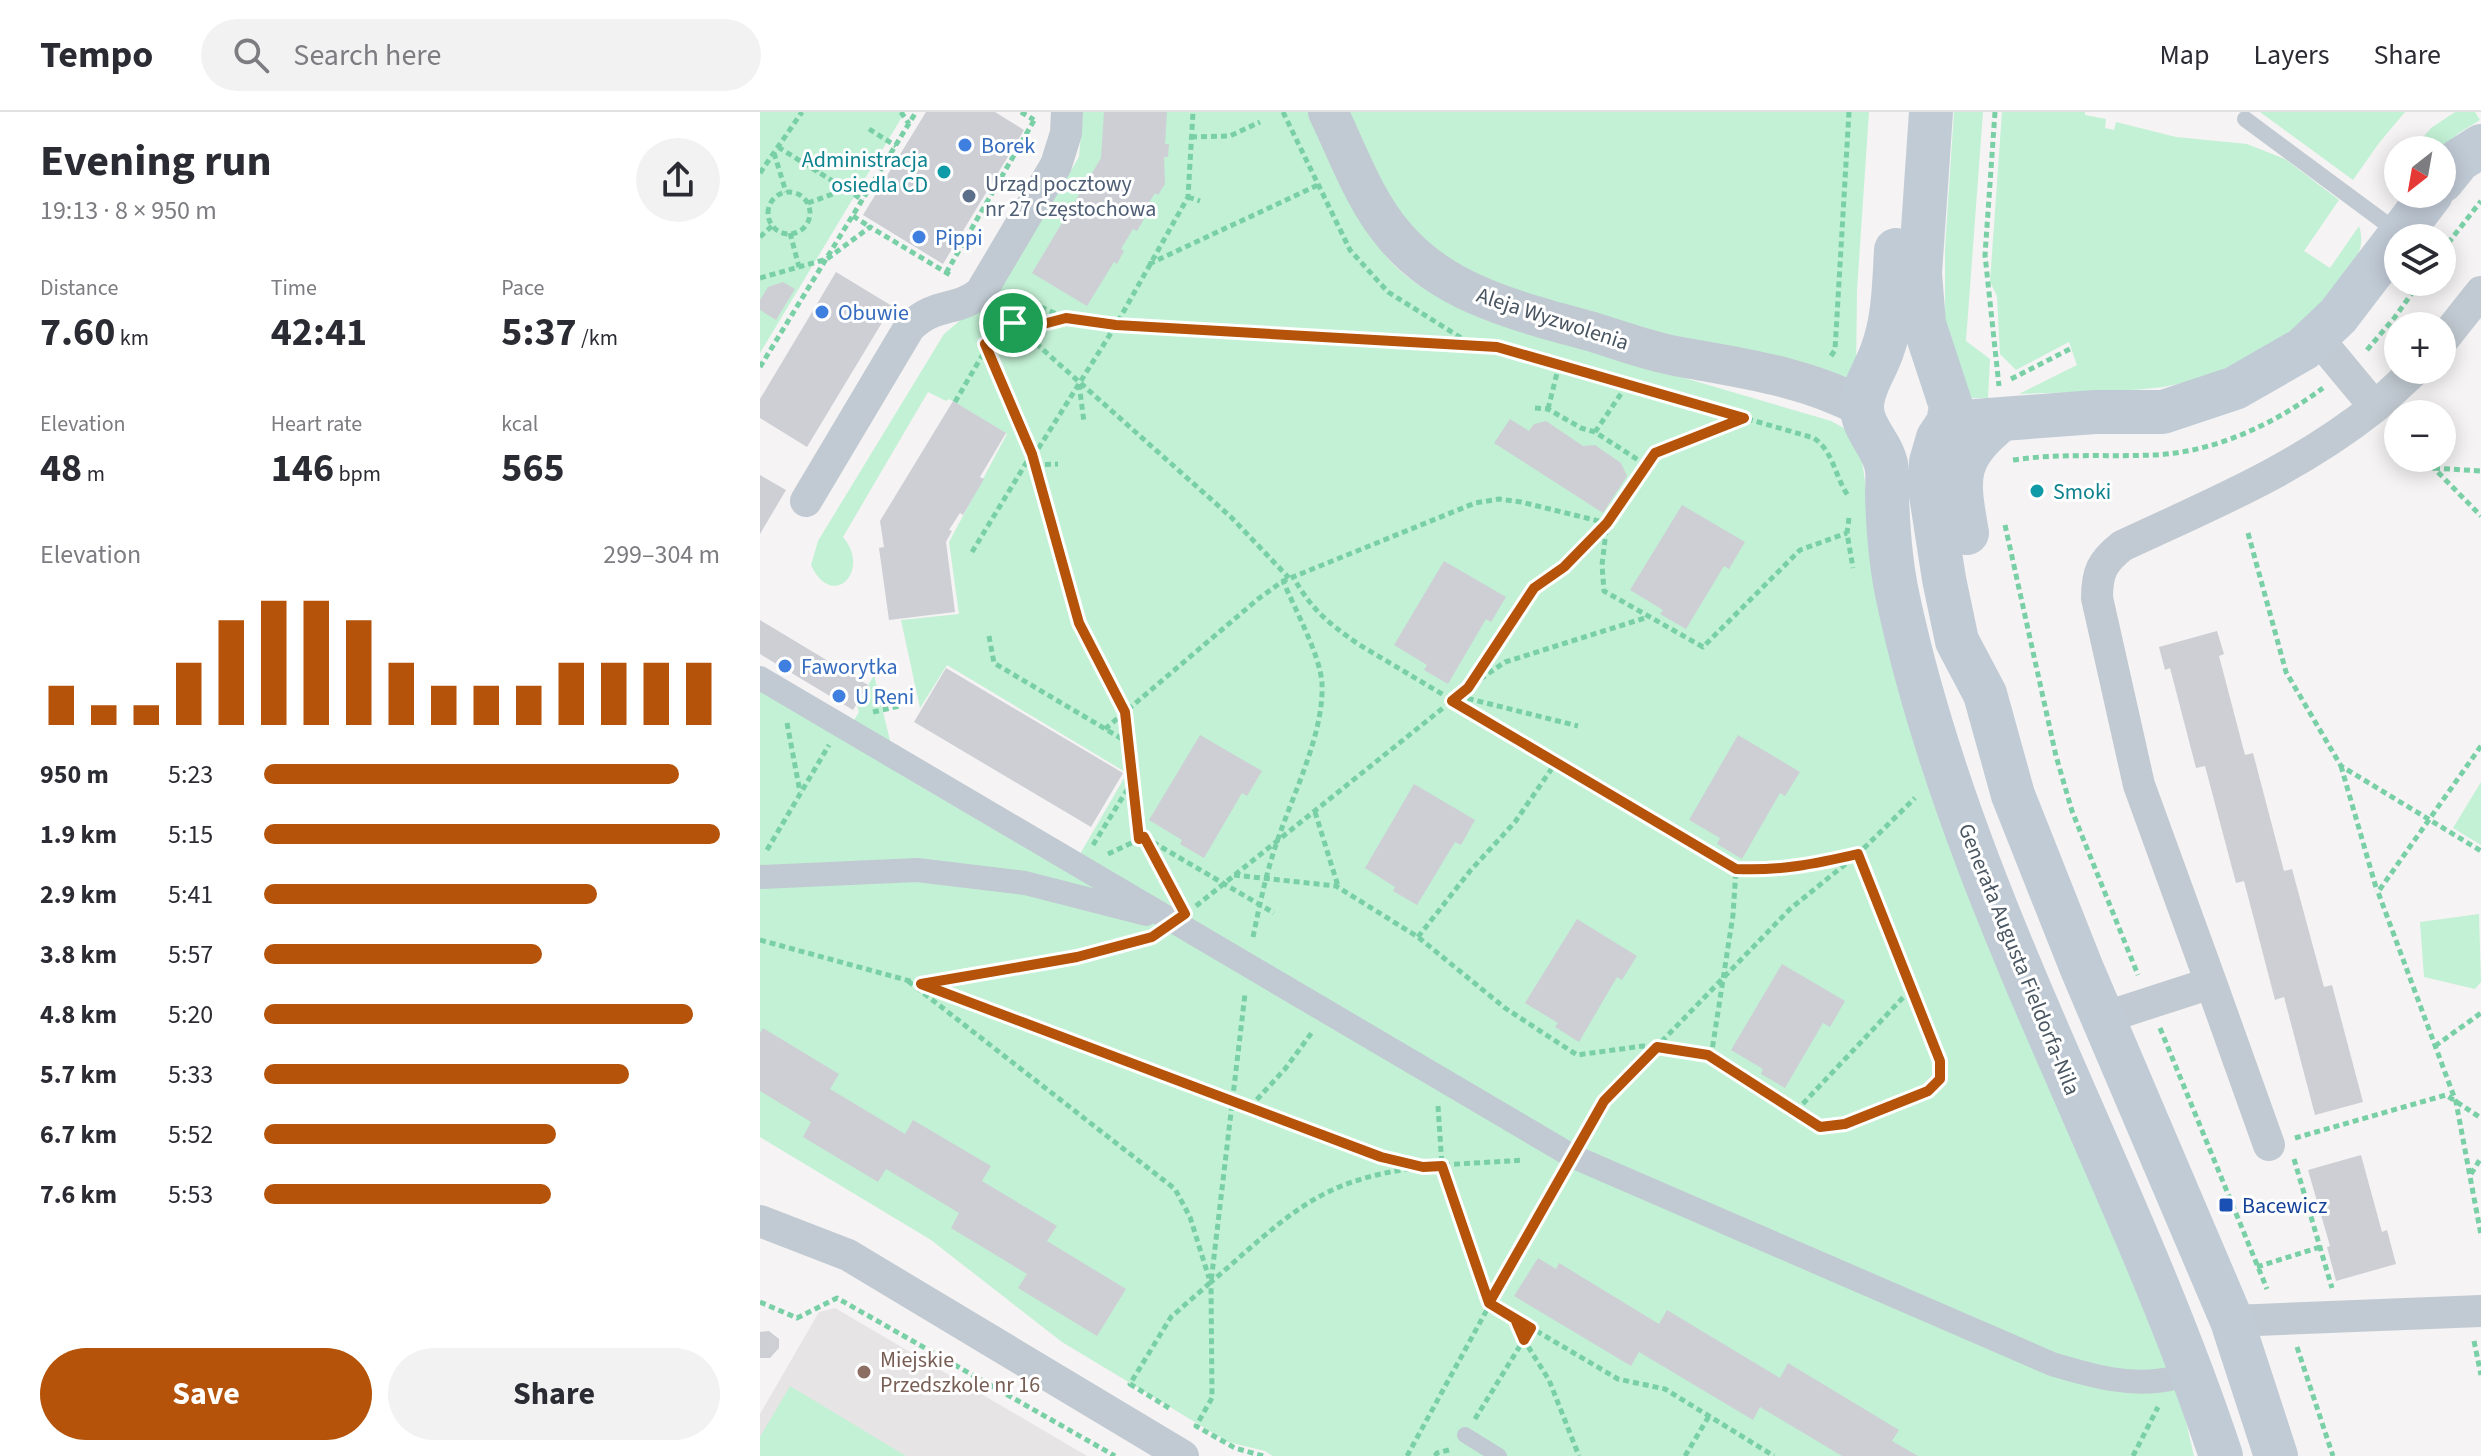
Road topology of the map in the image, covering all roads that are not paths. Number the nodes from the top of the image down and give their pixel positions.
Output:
1 (1067, 112) edge
2 (1328, 112) edge
3 (1904, 112) edge
4 (1931, 112) edge
5 (2245, 119) dead end
6 (2481, 146) edge
7 (2456, 164) edge
8 (2420, 208) edge
9 (2387, 224) edge
10 (2408, 224) edge
11 (2384, 255) edge
12 (2481, 292) edge
13 (2456, 323) edge
14 (2316, 336) junction
15 (2400, 384) edge
16 (2000, 399) junction
17 (1862, 407) junction
18 (2375, 407) junction
19 (1943, 431) junction
20 (1879, 446) junction
21 (806, 501) dead end
22 (760, 678) edge
23 (1985, 694) junction
24 (760, 877) edge
25 (1181, 918) junction
26 (2211, 983) junction
27 (2103, 1018) junction
28 (2284, 1147) road end
29 (760, 1221) edge
30 (2481, 1311) edge
31 (2232, 1321) junction
32 (2167, 1385) road end
33 (1465, 1435) road end
34 (1183, 1456) edge
35 (1499, 1456) edge
36 (2221, 1456) edge
37 (2276, 1456) edge

1 - 21 street
2 - 17 street, Aleja Wyzwolenia
3 - 17 main road
4 - 19 main road
5 - 9 lane
6 - 7 main road
8 - 10 main road
11 - 14 main road
12 - 13 street
14 - 16 main road
14 - 18 street
15 - 18 street
16 - 19 main road
16 - 23 main road
17 - 20 main road, Generała Augusta Fieldorfa-Nila
18 - 26 street
19 - 20 main road
19 - 23 main road
20 - 36 main road, Generała Augusta Fieldorfa-Nila
22 - 25 street
23 - 27 main road
24 - 25 street
25 - 32 street
26 - 27 street
26 - 28 street
27 - 31 main road
29 - 34 street
30 - 31 street
31 - 37 main road
33 - 35 lane

